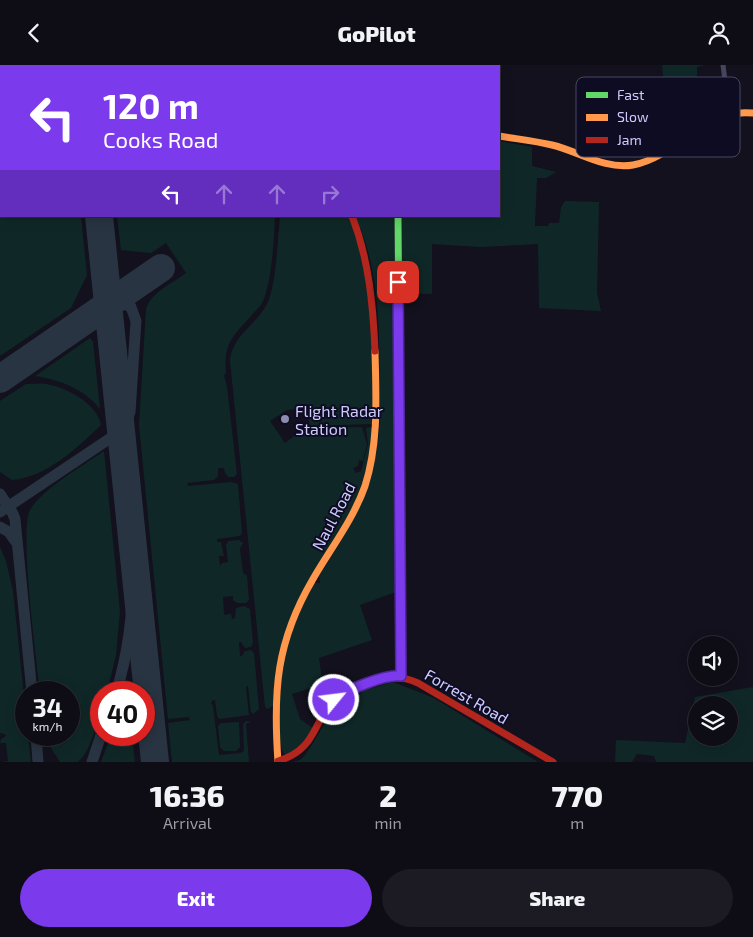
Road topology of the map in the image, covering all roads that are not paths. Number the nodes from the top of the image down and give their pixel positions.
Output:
1 (740, 113) edge
2 (753, 113) edge
3 (500, 136) edge
4 (576, 152) edge
5 (589, 157) edge
6 (655, 157) edge
7 (352, 217) edge
8 (398, 217) edge
9 (401, 676) junction
10 (278, 761) edge
11 (553, 762) edge

1 - 2 street
3 - 4 street
5 - 6 street
7 - 10 street, Naul Road
8 - 9 street
9 - 10 street, Forrest Road
9 - 11 street, Forrest Road

